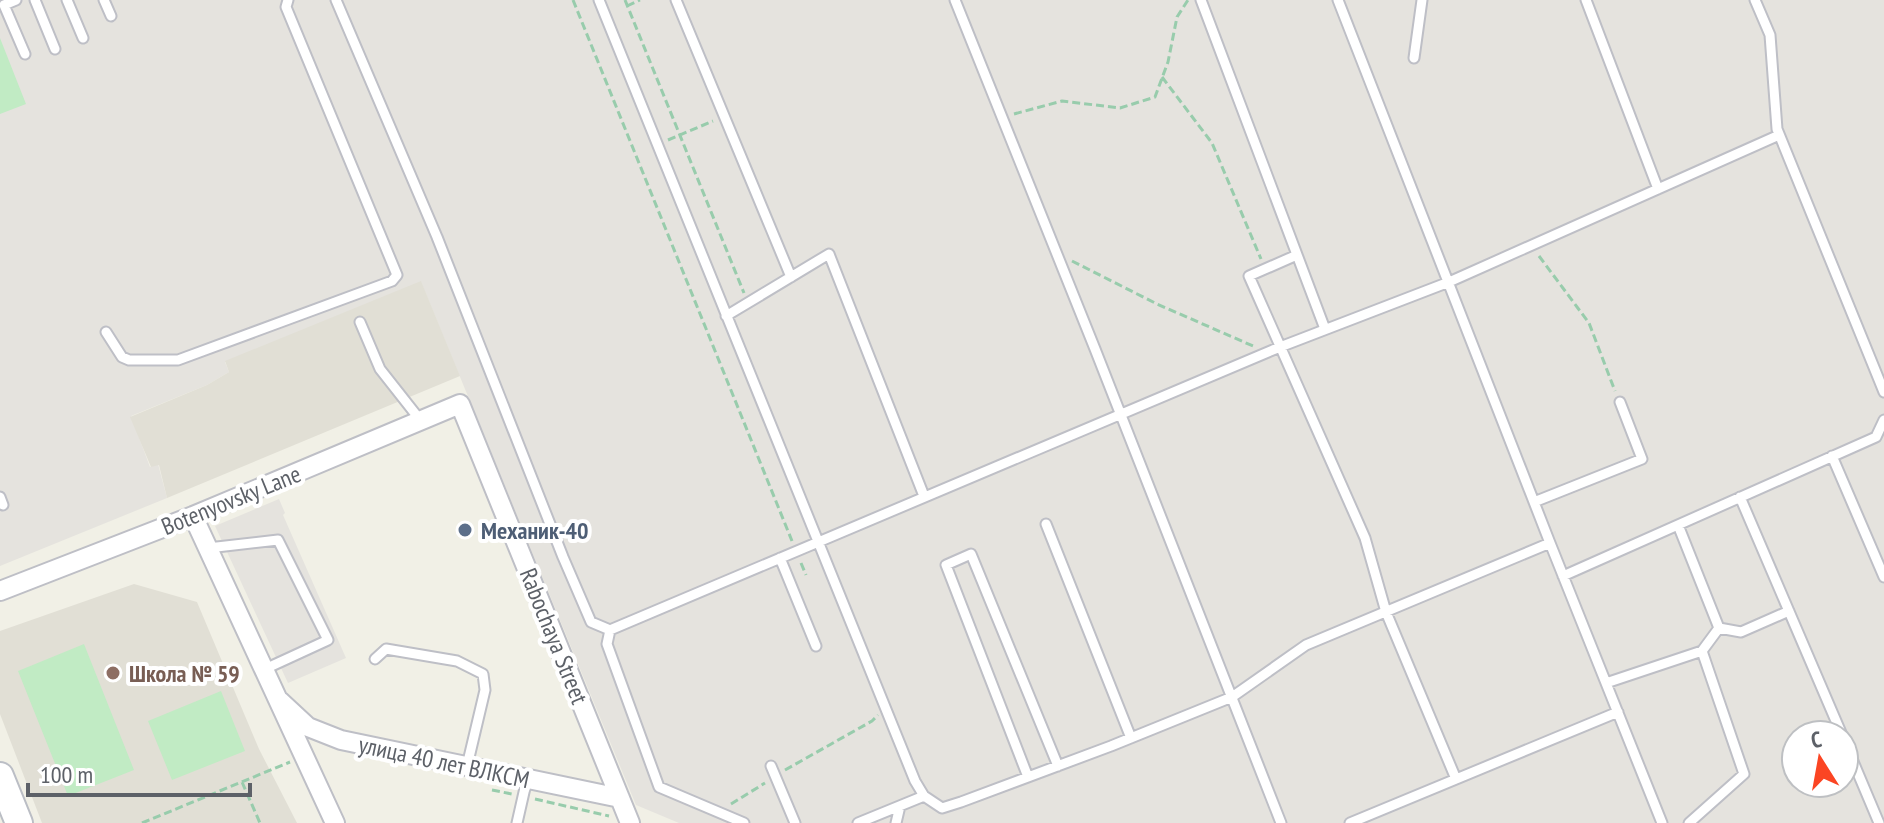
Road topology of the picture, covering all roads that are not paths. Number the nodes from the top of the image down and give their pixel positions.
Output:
1 (16, 0) edge
2 (35, 0) edge
3 (67, 0) edge
4 (104, 0) edge
5 (288, 0) edge
6 (336, 0) edge
7 (599, 0) edge
8 (676, 0) edge
9 (955, 0) edge
10 (1201, 0) edge
11 (1338, 0) edge
12 (1422, 0) edge
13 (1586, 0) edge
14 (1755, 0) edge
15 (111, 16) dead end
16 (83, 38) dead end
17 (55, 49) dead end
18 (25, 54) dead end
19 (1414, 58) dead end
20 (1779, 135) junction
21 (1658, 189) junction
22 (1297, 255) junction
23 (791, 277) junction
24 (1449, 282) junction
25 (728, 320) junction
26 (360, 322) dead end
27 (1325, 329) junction
28 (106, 332) dead end
29 (1280, 347) junction
30 (1884, 392) edge
31 (1620, 402) road end
32 (460, 404) joint
33 (1121, 415) junction
34 (1884, 420) edge
35 (421, 421) junction
36 (1832, 456) junction
37 (924, 496) junction
38 (1740, 497) junction
39 (1534, 502) junction
40 (193, 516) junction
41 (1046, 524) dead end
42 (1678, 525) junction
43 (818, 541) junction
44 (1550, 543) junction
45 (208, 548) junction
46 (780, 558) junction
47 (1563, 576) junction
48 (1884, 577) edge
49 (0, 591) edge
50 (1789, 611) junction
51 (1386, 612) junction
52 (1719, 628) junction
53 (610, 630) junction
54 (816, 646) dead end
55 (1702, 651) junction
56 (375, 659) dead end
57 (265, 669) junction
58 (1606, 683) junction
59 (1232, 697) junction
60 (280, 701) junction
61 (1618, 712) junction
62 (1835, 719) edge
63 (1131, 738) junction
64 (467, 766) junction
65 (1058, 766) junction
66 (773, 771) road end
67 (0, 776) edge
68 (1028, 777) junction
69 (1860, 778) edge
70 (1456, 779) junction
71 (525, 788) junction
72 (924, 796) junction
73 (900, 806) junction
74 (622, 813) edge
75 (1702, 818) edge
76 (19, 823) edge
77 (335, 823) edge
78 (517, 823) edge
79 (744, 823) edge
80 (795, 823) edge
81 (858, 823) edge
82 (896, 823) edge
83 (1281, 823) edge
84 (1350, 823) edge
85 (1662, 823) edge
86 (1689, 823) edge
87 (1879, 823) edge

1 - 18 lane
2 - 17 lane
3 - 16 lane
4 - 15 lane
5 - 28 lane
6 - 53 lane
7 - 25 lane
8 - 23 lane
9 - 33 lane
10 - 22 lane
11 - 24 lane
12 - 19 lane
13 - 21 lane
14 - 20 lane
20 - 21 lane
20 - 30 lane
21 - 24 lane
22 - 27 lane
22 - 29 lane
23 - 25 lane
23 - 37 lane
24 - 27 lane
24 - 39 lane
25 - 43 lane
26 - 35 lane
27 - 29 lane
29 - 33 lane
29 - 51 lane
31 - 39 lane
32 - 35 street, Botenyovsky Lane
32 - 74 street, Rabochaya Street
33 - 37 lane
33 - 59 lane
34 - 36 lane
35 - 40 street, Botenyovsky Lane
36 - 38 lane
36 - 48 lane
37 - 43 lane
38 - 42 lane
38 - 50 lane
39 - 44 lane
40 - 45 street
40 - 49 street, Botenyovsky Lane
41 - 63 lane
42 - 47 lane
42 - 52 lane
43 - 46 lane
43 - 72 lane
44 - 47 lane
44 - 51 lane
45 - 57 street
45 - 57 lane
46 - 53 lane
46 - 54 lane
47 - 58 lane
50 - 52 lane
50 - 62 lane
51 - 59 lane
51 - 70 lane
52 - 55 lane
53 - 79 lane
55 - 58 lane
55 - 75 lane
56 - 64 lane
57 - 60 street
58 - 61 lane
59 - 63 lane
59 - 83 lane
60 - 64 street, улица 40 лет ВЛКСМ
60 - 77 street
61 - 70 lane
61 - 85 lane
63 - 65 lane
64 - 71 street, улица 40 лет ВЛКСМ
65 - 68 lane
65 - 68 lane
66 - 80 lane
67 - 76 street
68 - 72 lane
69 - 87 lane
70 - 84 lane
71 - 74 street, улица 40 лет ВЛКСМ
71 - 78 lane
72 - 73 lane
73 - 81 lane
73 - 82 lane
75 - 86 lane

